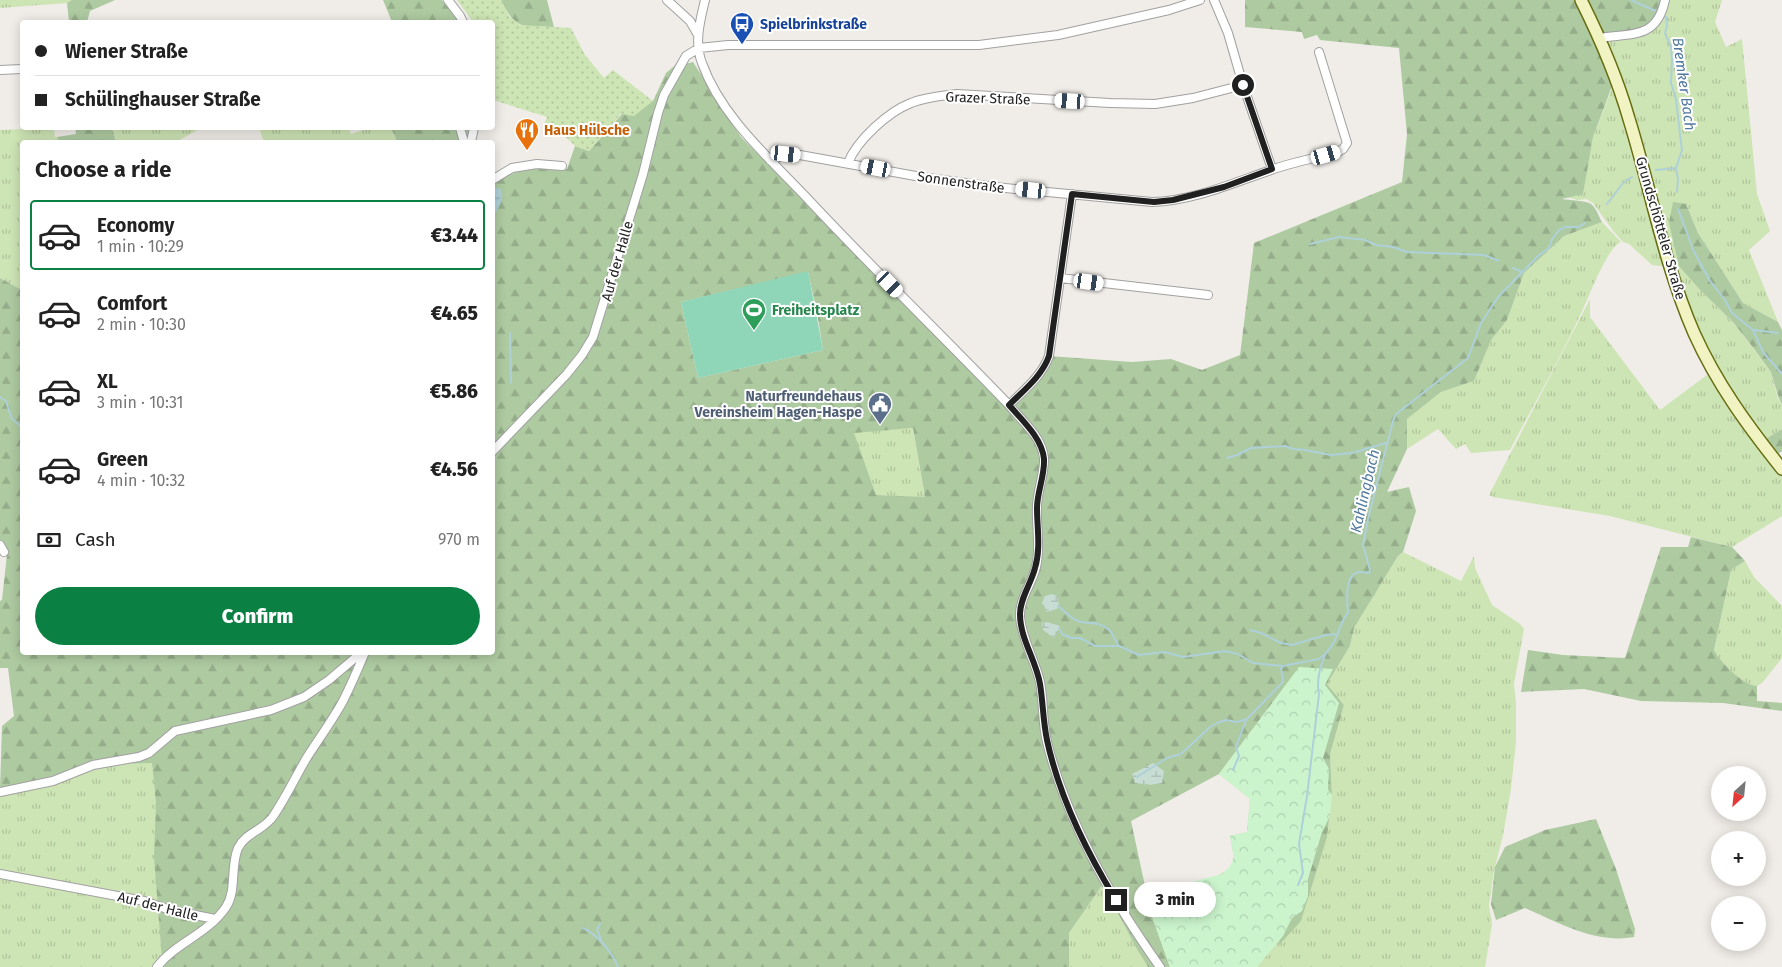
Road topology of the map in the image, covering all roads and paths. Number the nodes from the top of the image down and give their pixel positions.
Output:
1 (448, 0) edge
2 (667, 0) edge
3 (705, 0) edge
4 (1171, 0) edge
5 (1200, 0) edge
6 (1214, 0) edge
7 (1580, 0) edge
8 (1666, 0) edge
9 (1169, 10) junction
10 (462, 20) edge
11 (698, 35) junction
12 (1600, 38) junction
13 (699, 48) junction
14 (1319, 52) dead end
15 (20, 69) edge
16 (0, 70) edge
17 (1243, 85) junction
18 (770, 160) junction
19 (848, 163) junction
20 (562, 166) dead end
21 (1272, 169) junction
22 (495, 178) edge
23 (1072, 194) junction
24 (1060, 278) junction
25 (1208, 295) dead end
26 (1009, 405) junction
27 (495, 449) edge
28 (1782, 469) edge
29 (360, 655) edge
30 (363, 655) edge
31 (0, 792) edge
32 (0, 874) edge
33 (215, 919) junction
34 (157, 967) edge
35 (1160, 967) edge

1 - 10 street
2 - 11 street
3 - 11 street
4 - 9 street
5 - 9 street
6 - 17 street
7 - 12 main road, Grundschötteler Straße
8 - 12 street
9 - 13 street
11 - 13 street
12 - 28 main road, Grundschötteler Straße
13 - 18 street
13 - 27 street, Auf der Halle
14 - 21 street, Sonnenstraße
15 - 16 street
17 - 19 street, Grazer Straße
17 - 21 street
18 - 19 street, Sonnenstraße
18 - 26 street
19 - 23 street, Sonnenstraße
20 - 22 street
21 - 23 street, Sonnenstraße
23 - 24 street
24 - 25 street
24 - 26 street
26 - 35 street
29 - 31 street, Auf der Halle
30 - 33 street, Auf der Halle
32 - 33 street, Auf der Halle
33 - 34 street

